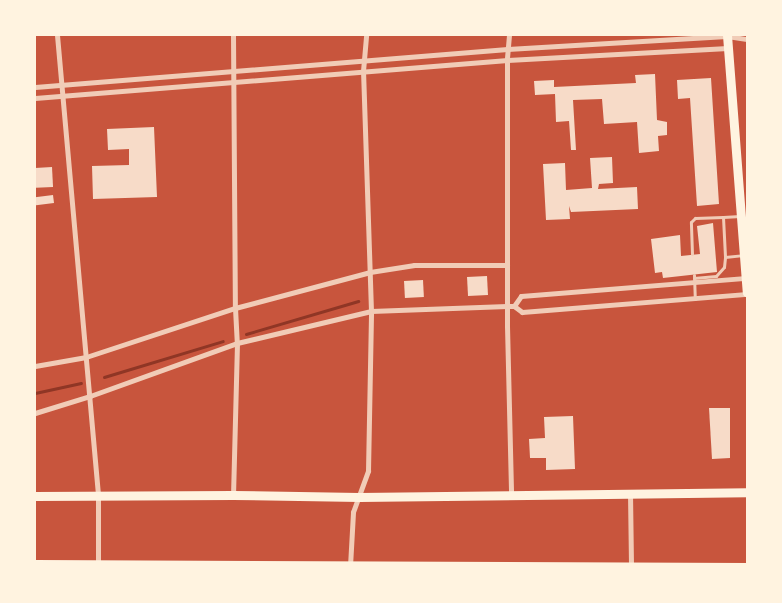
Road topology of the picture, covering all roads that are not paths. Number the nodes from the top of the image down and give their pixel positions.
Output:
1 (56, 35) edge
2 (233, 35) edge
3 (366, 35) edge
4 (509, 35) edge
5 (727, 35) edge
6 (747, 39) edge
7 (728, 48) junction
8 (507, 49) junction
9 (363, 60) junction
10 (507, 60) junction
11 (363, 71) junction
12 (233, 72) junction
13 (233, 84) junction
14 (60, 85) junction
15 (35, 87) edge
16 (61, 96) junction
17 (35, 98) edge
18 (740, 216) junction
19 (723, 217) junction
20 (692, 254) dead end
21 (744, 255) junction
22 (725, 257) junction
23 (507, 265) junction
24 (370, 272) junction
25 (746, 278) edge
26 (694, 279) junction
27 (747, 293) edge
28 (695, 299) junction
29 (507, 306) junction
30 (514, 306) junction
31 (235, 308) junction
32 (371, 311) junction
33 (237, 343) junction
34 (86, 357) junction
35 (35, 366) edge
36 (90, 396) junction
37 (35, 413) edge
38 (747, 492) edge
39 (630, 493) junction
40 (511, 494) junction
41 (233, 495) junction
42 (35, 496) edge
43 (98, 496) junction
44 (359, 497) junction
45 (35, 564) edge
46 (98, 564) junction
47 (350, 567) edge
48 (747, 567) edge
49 (632, 568) edge

1 - 14 street
2 - 12 street
3 - 9 street
4 - 8 street
5 - 6 street
5 - 7 main road
5 - 8 street
7 - 10 street
7 - 18 main road
8 - 9 street
8 - 10 street
9 - 11 street
9 - 12 street
10 - 11 street
10 - 23 street
11 - 13 street
11 - 24 street
12 - 13 street
12 - 14 street
13 - 16 street
13 - 31 street
14 - 15 street
14 - 16 street
16 - 17 street
16 - 34 street
18 - 19 lane
18 - 21 main road
19 - 20 lane
19 - 22 lane
21 - 22 lane
21 - 25 main road
22 - 26 lane
23 - 24 street
23 - 29 street
24 - 31 street
24 - 32 street
25 - 26 street
25 - 27 main road
26 - 28 lane
26 - 30 street
27 - 28 street
28 - 30 street
29 - 30 street
29 - 32 street
29 - 40 street
31 - 33 street
31 - 34 street
32 - 33 street
32 - 44 street
33 - 36 street
33 - 41 street
34 - 35 street
34 - 36 street
36 - 37 street
36 - 43 street
38 - 39 main road
39 - 40 main road
39 - 49 street
40 - 44 main road
41 - 43 main road
41 - 44 main road
42 - 43 main road
43 - 46 street
44 - 47 street
45 - 46 main road
46 - 47 main road
47 - 49 main road
48 - 49 main road

